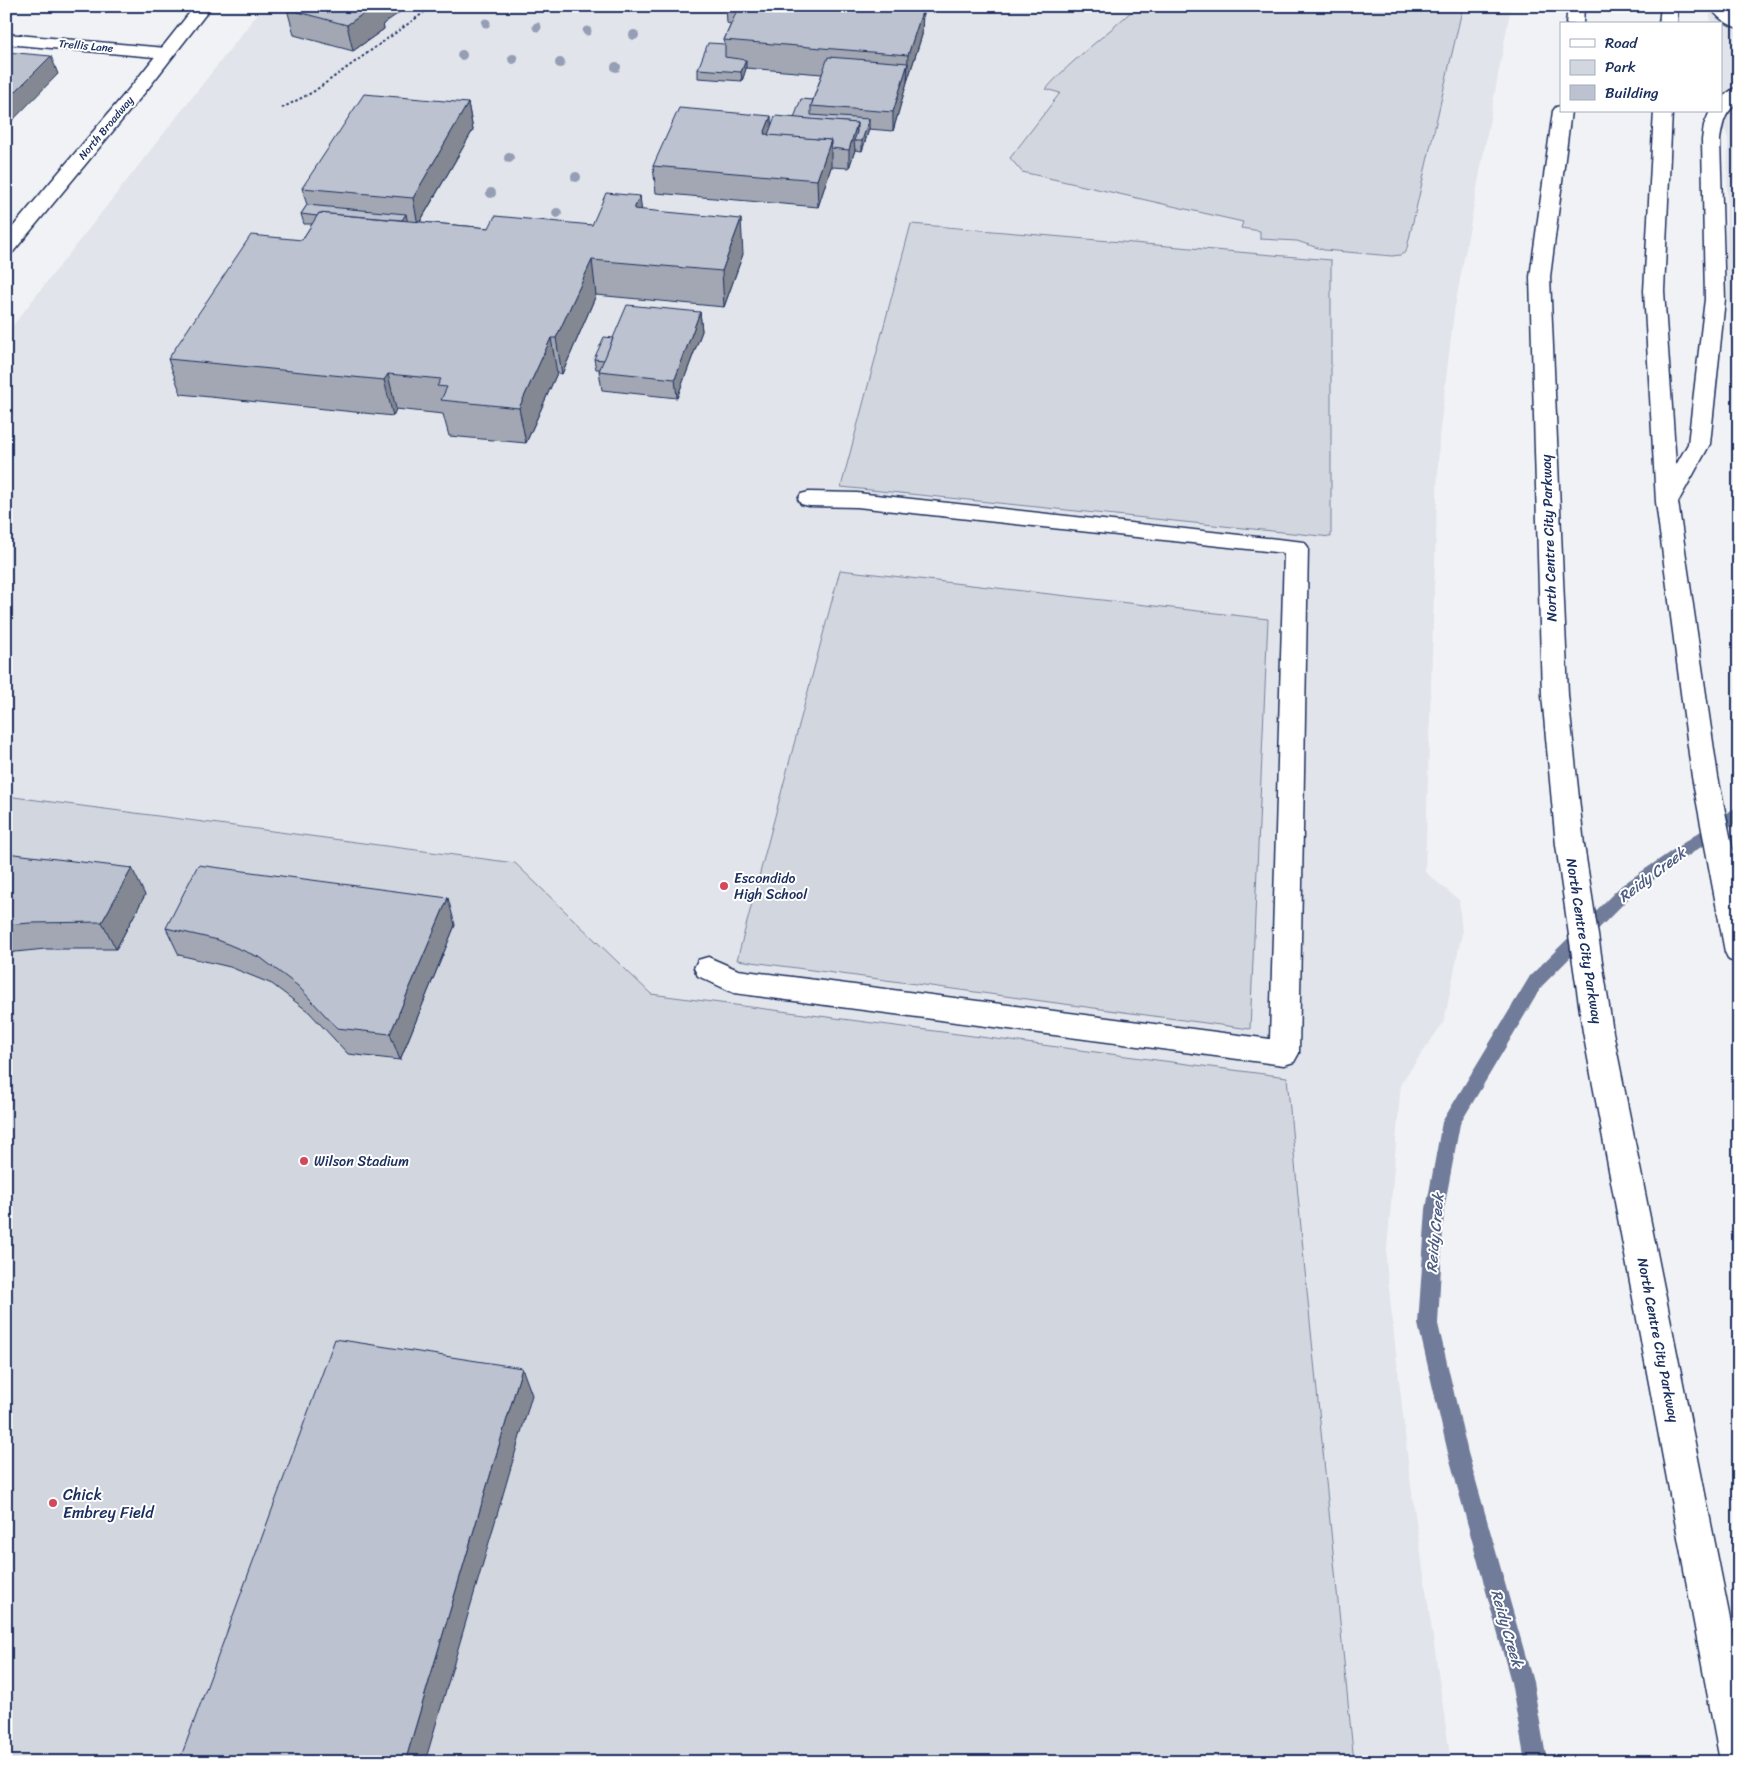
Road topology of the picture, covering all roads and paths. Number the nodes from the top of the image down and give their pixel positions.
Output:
1 (204, 6) edge
2 (434, 6) edge
3 (1576, 6) edge
4 (1669, 6) edge
5 (1719, 6) edge
6 (1574, 22) edge
7 (1668, 22) edge
8 (1739, 23) edge
9 (6, 39) edge
10 (166, 53) junction
11 (1739, 93) edge
12 (1722, 106) edge
13 (282, 108) dead end
14 (1562, 112) edge
15 (1663, 112) edge
16 (1719, 112) edge
17 (8, 244) edge
18 (810, 499) dead end
19 (1667, 502) junction
20 (1739, 952) edge
21 (708, 968) dead end
22 (1739, 1761) edge

1 - 10 main road, North Broadway
2 - 13 path
3 - 6 main road
4 - 7 main road
5 - 8 main road
9 - 10 main road, Trellis Lane
10 - 17 main road, North Broadway
11 - 12 main road
14 - 22 main road, North Centre City Parkway
15 - 19 main road
16 - 19 main road
18 - 21 main road
19 - 20 main road

